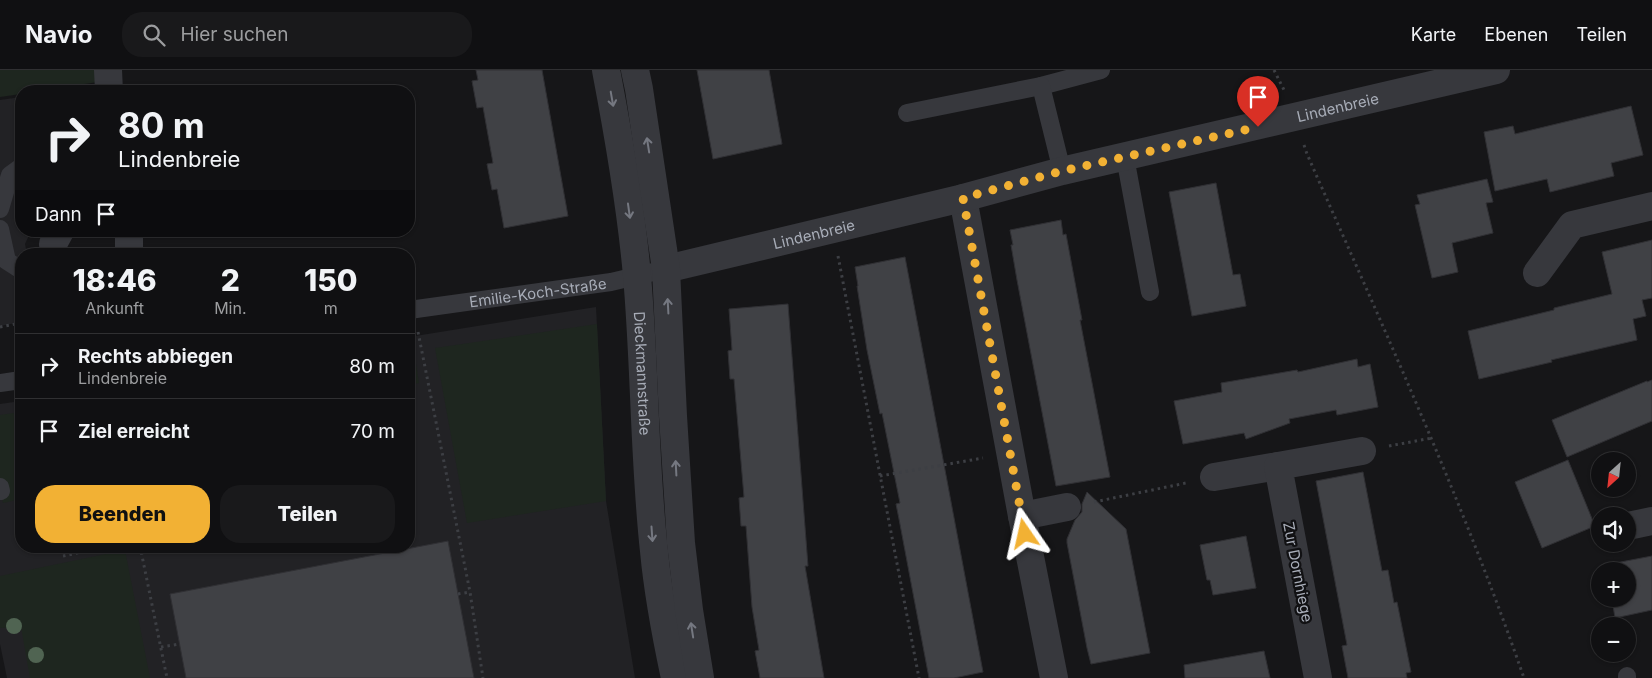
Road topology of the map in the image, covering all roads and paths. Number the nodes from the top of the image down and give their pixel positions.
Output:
1 (108, 70) edge
2 (606, 70) edge
3 (635, 70) edge
4 (1101, 70) edge
5 (1274, 70) edge
6 (1496, 70) edge
7 (109, 85) edge
8 (1040, 86) junction
9 (908, 113) dead end
10 (1296, 118) junction
11 (1125, 157) junction
12 (15, 171) edge
13 (1062, 171) junction
14 (963, 198) junction
15 (1652, 206) edge
16 (0, 209) edge
17 (832, 229) junction
18 (0, 230) edge
19 (15, 266) edge
20 (666, 269) junction
21 (1537, 273) dead end
22 (637, 276) junction
23 (1150, 292) dead end
24 (415, 309) edge
25 (15, 325) edge
26 (0, 328) edge
27 (415, 329) edge
28 (15, 381) edge
29 (0, 383) edge
30 (1432, 438) junction
31 (1362, 451) joint
32 (1010, 453) junction
33 (1278, 466) junction
34 (880, 476) junction
35 (1214, 477) joint
36 (1068, 507) joint
37 (1022, 516) junction
38 (1652, 521) edge
39 (1636, 524) edge
40 (78, 553) edge
41 (141, 553) edge
42 (64, 556) dead end
43 (470, 592) junction
44 (458, 594) dead end
45 (180, 644) dead end
46 (161, 647) junction
47 (167, 678) edge
48 (483, 678) edge
49 (675, 678) edge
50 (700, 678) edge
51 (919, 678) edge
52 (1054, 678) edge
53 (1318, 678) edge
54 (1524, 678) edge

1 - 7 street
2 -> 22 street, Dieckmannstraße
20 -> 3 street, Dieckmannstraße
4 - 8 lane
5 - 10 path
6 - 10 street, Lindenbreie
8 - 9 lane
8 - 13 lane
10 - 11 street, Lindenbreie
10 - 30 path
11 - 13 street, Lindenbreie
11 - 23 lane
12 - 16 lane
13 - 14 street, Lindenbreie
14 - 17 street, Lindenbreie
14 - 32 street
15 - 21 street
17 - 20 street, Lindenbreie
17 - 34 path
18 - 19 lane
20 - 22 lane, Emilie-Koch-Straße
50 -> 20 street, Dieckmannstraße
22 - 24 lane, Emilie-Koch-Straße
22 -> 49 street, Dieckmannstraße
25 - 26 path
27 - 43 path
28 - 29 lane
30 - 31 path
30 - 54 path
31 - 33 street
32 - 34 path
32 - 37 street
33 - 35 street
33 - 53 street, Zur Dornhiege
34 - 51 path
35 - 36 path
36 - 37 street
37 - 52 street
38 - 39 street
40 - 42 path
41 - 46 path
43 - 44 path
43 - 48 path
45 - 46 path
46 - 47 path

